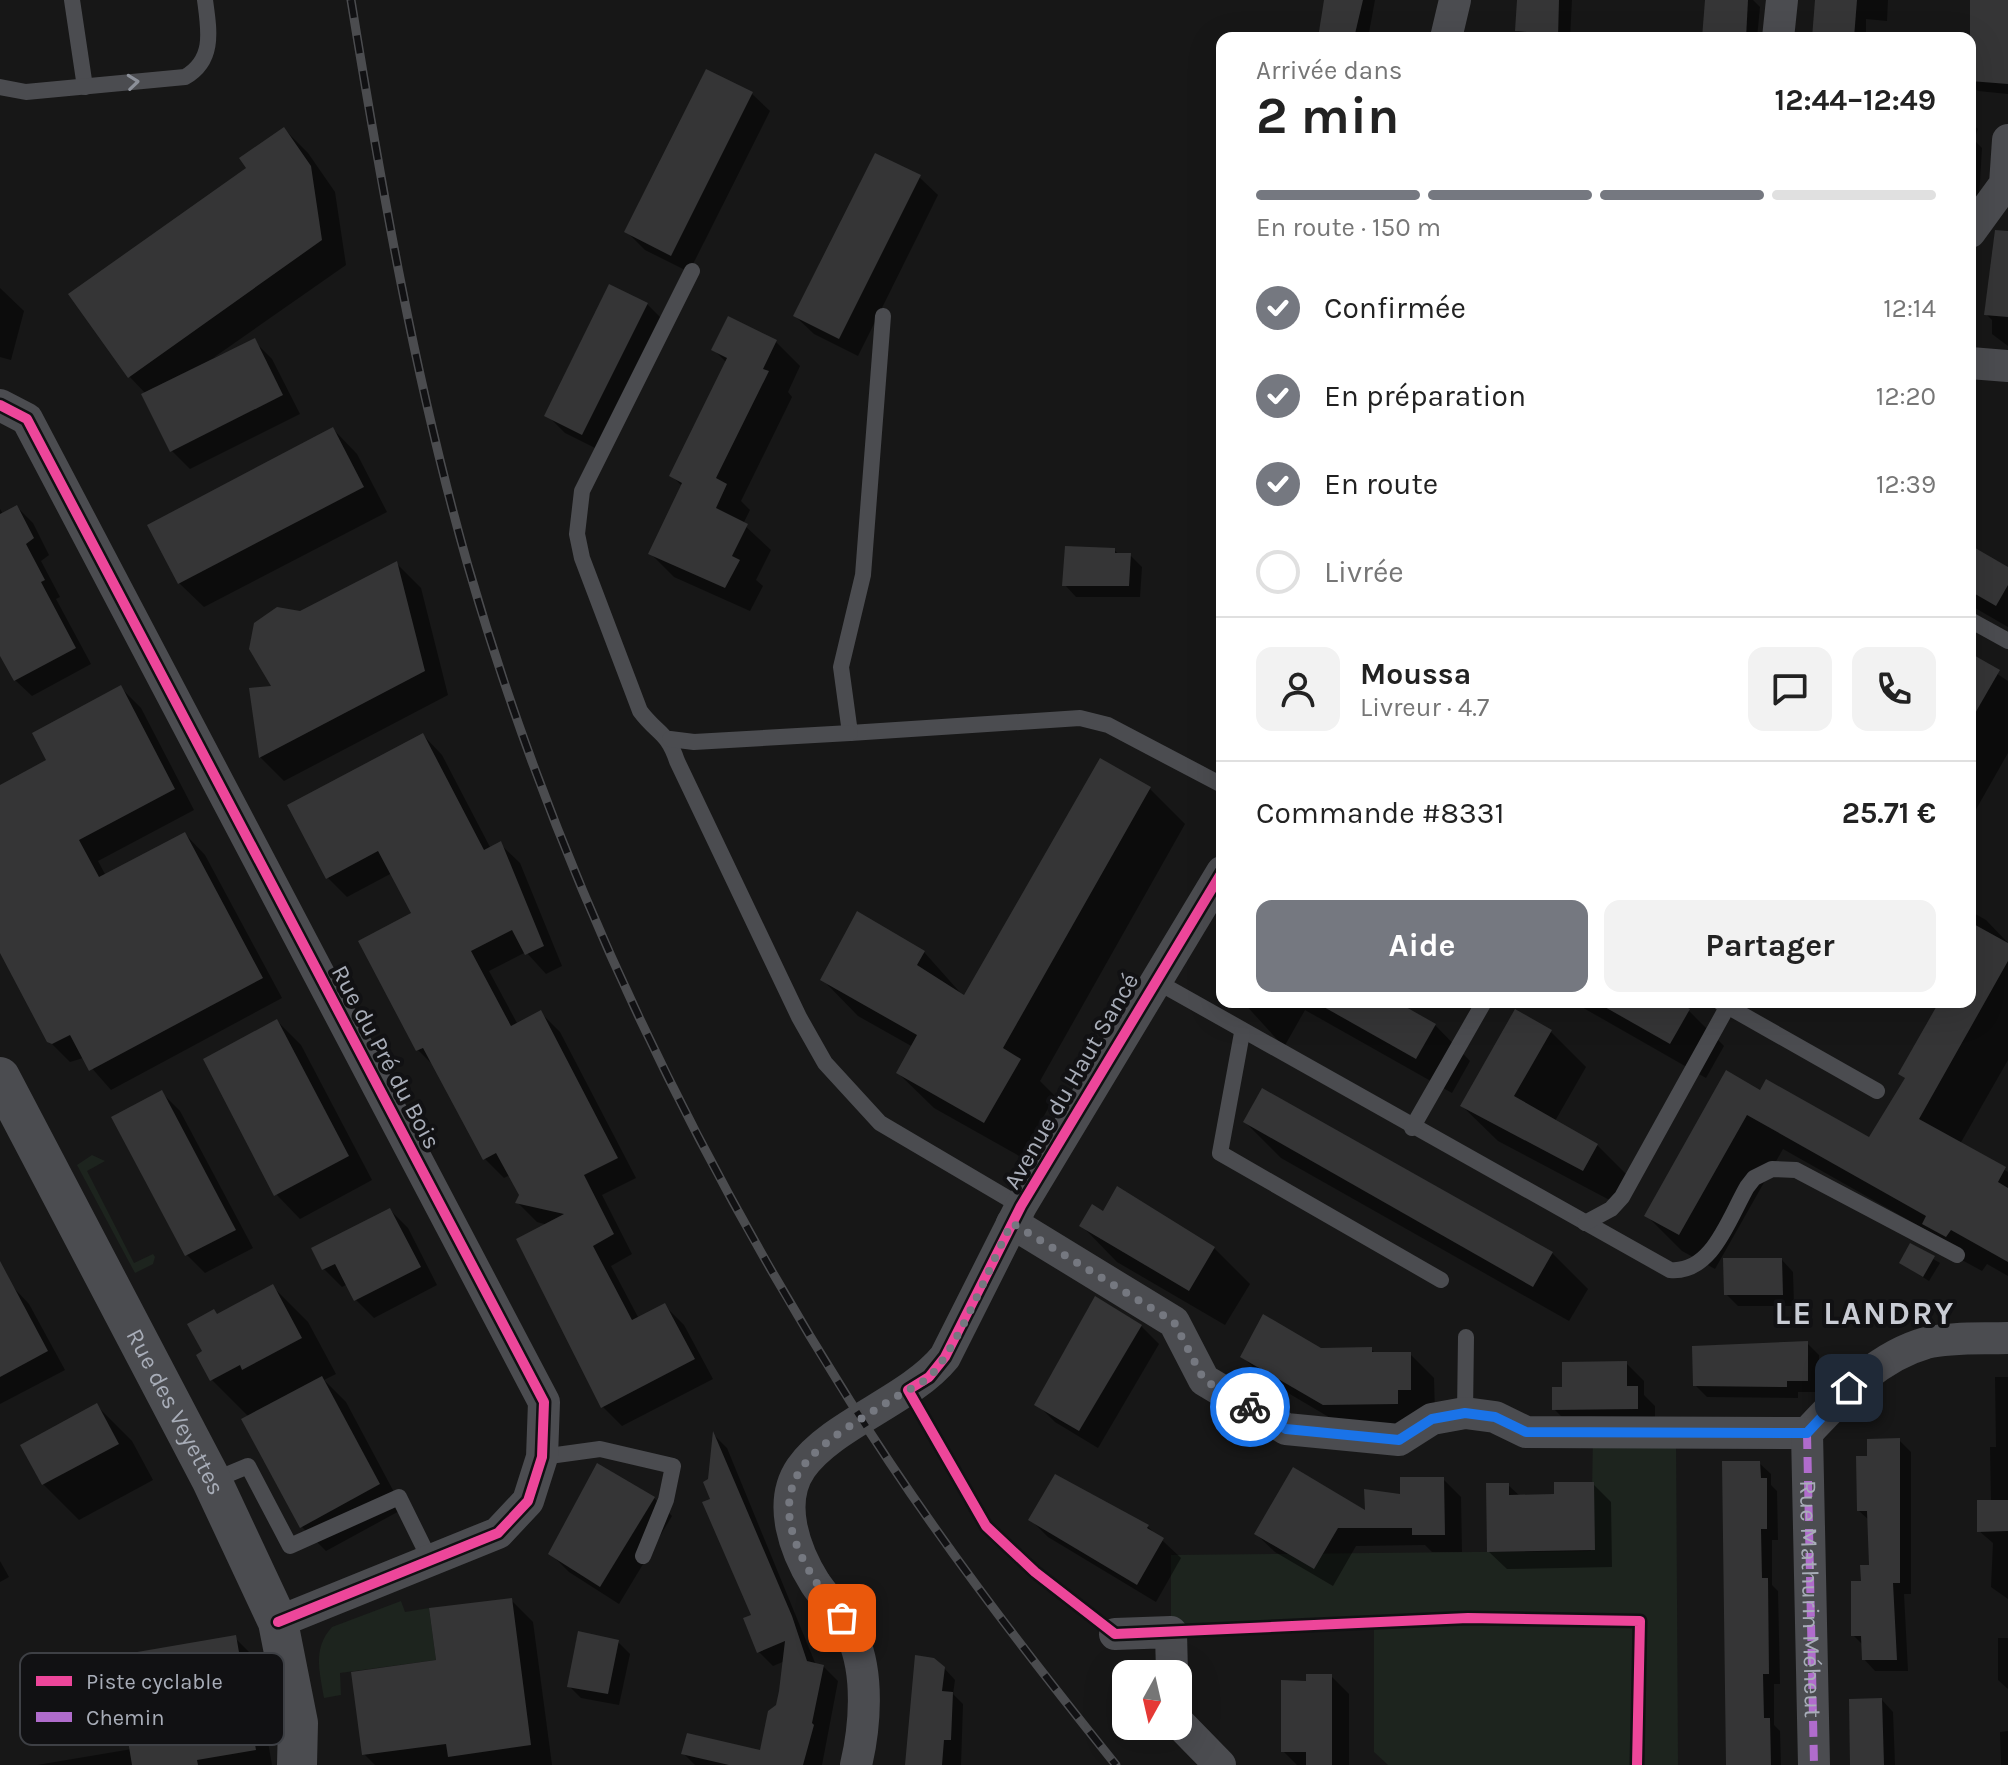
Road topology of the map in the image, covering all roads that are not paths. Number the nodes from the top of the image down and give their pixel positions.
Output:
1 (72, 0) edge
2 (205, 0) edge
3 (1455, 0) edge
4 (1782, 0) edge
5 (1447, 32) edge
6 (1779, 32) edge
7 (0, 87) edge
8 (85, 87) junction
9 (2008, 140) edge
10 (1976, 224) edge
11 (692, 271) dead end
12 (883, 316) dead end
13 (1976, 363) edge
14 (2008, 366) edge
15 (0, 405) edge
16 (1976, 623) edge
17 (2008, 641) edge
18 (850, 733) junction
19 (670, 739) junction
20 (1216, 782) edge
21 (1216, 882) edge
22 (1154, 980) junction
23 (1481, 1008) edge
24 (1724, 1008) edge
25 (1733, 1008) edge
26 (1242, 1033) junction
27 (0, 1077) edge
28 (1877, 1091) dead end
29 (1412, 1128) junction
30 (1016, 1214) junction
31 (1585, 1223) junction
32 (1957, 1255) dead end
33 (1441, 1280) dead end
34 (1466, 1337) dead end
35 (2008, 1338) edge
36 (1465, 1413) junction
37 (1807, 1433) junction
38 (542, 1457) junction
39 (212, 1481) junction
40 (643, 1556) dead end
41 (431, 1562) junction
42 (278, 1622) junction
43 (1115, 1634) dead end
44 (1172, 1660) edge
45 (1192, 1736) edge
46 (297, 1765) edge
47 (856, 1765) edge
48 (1220, 1765) edge
49 (1814, 1765) edge

1 - 8 lane
8 -> 2 lane
3 - 5 street
4 - 6 street
7 - 8 lane
9 - 10 street
11 - 19 lane
12 - 18 lane
13 - 14 street
15 - 38 street, Rue du Pré du Bois
16 - 17 lane
18 - 19 lane
18 - 20 lane
19 - 30 lane
21 - 22 street, Avenue du Haut Sancé
22 - 26 lane
22 - 30 street, Avenue du Haut Sancé
23 - 29 lane
24 - 31 lane
25 - 28 lane
26 - 29 lane
26 - 33 lane
27 - 39 street, Rue des Veyettes
29 - 31 lane
30 - 36 street
30 - 47 street, Avenue du Haut Sancé
31 - 32 lane
34 - 36 lane
35 - 37 street
36 - 37 street
37 - 49 street, Rue Mathurin Méheut
38 - 40 lane
38 - 41 street, Rue du Pré du Bois
39 - 41 lane
39 - 42 street, Rue des Veyettes
41 - 42 street, Rue du Pré du Bois
42 - 46 street, Rue des Veyettes
43 - 44 street
45 - 48 street

